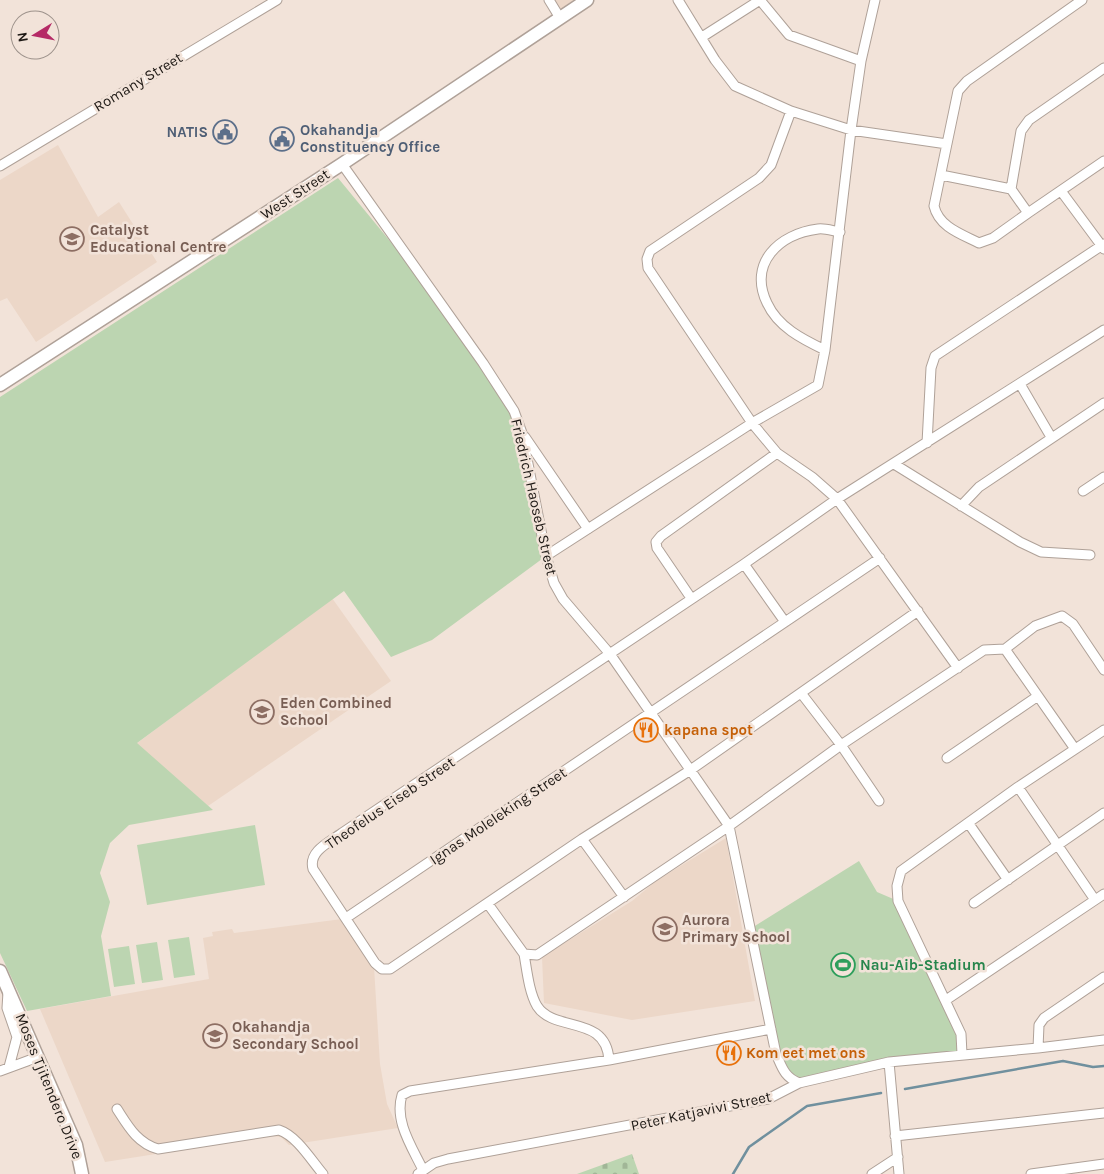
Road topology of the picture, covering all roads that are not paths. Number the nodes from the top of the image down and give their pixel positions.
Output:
1 (277, 0) edge
2 (550, 0) edge
3 (587, 0) edge
4 (678, 0) edge
5 (760, 0) edge
6 (875, 0) edge
7 (1082, 0) edge
8 (560, 18) junction
9 (702, 37) junction
10 (861, 61) junction
11 (1104, 68) edge
12 (790, 111) junction
13 (851, 130) junction
14 (947, 144) junction
15 (1104, 162) edge
16 (342, 164) junction
17 (0, 166) edge
18 (941, 174) junction
19 (1011, 189) junction
20 (1061, 191) junction
21 (1028, 213) junction
22 (840, 232) junction
23 (1103, 246) edge
24 (1104, 330) edge
25 (825, 350) junction
26 (1020, 384) junction
27 (0, 385) edge
28 (1104, 403) edge
29 (752, 423) junction
30 (522, 433) junction
31 (1051, 437) junction
32 (927, 443) junction
33 (777, 453) junction
34 (894, 464) junction
35 (1104, 477) edge
36 (1083, 491) dead end
37 (837, 499) junction
38 (961, 506) junction
39 (588, 529) junction
40 (1090, 555) dead end
41 (546, 556) junction
42 (880, 558) junction
43 (744, 564) junction
44 (692, 598) junction
45 (918, 610) junction
46 (786, 622) junction
47 (1006, 649) junction
48 (610, 654) junction
49 (958, 668) junction
50 (1104, 670) edge
51 (801, 693) junction
52 (1038, 696) junction
53 (650, 714) junction
54 (1104, 730) edge
55 (841, 745) junction
56 (1075, 748) junction
57 (947, 758) dead end
58 (689, 770) junction
59 (1018, 787) junction
60 (879, 801) dead end
61 (1104, 813) edge
62 (969, 824) junction
63 (729, 826) junction
64 (582, 839) junction
65 (1057, 844) junction
66 (1008, 880) junction
67 (1104, 894) edge
68 (624, 897) junction
69 (1095, 900) junction
70 (488, 904) junction
71 (974, 904) dead end
72 (346, 918) junction
73 (524, 954) junction
74 (0, 972) edge
75 (1104, 977) edge
76 (8, 988) junction
77 (946, 1000) junction
78 (771, 1029) junction
79 (1104, 1040) edge
80 (1038, 1048) junction
81 (962, 1054) junction
82 (38, 1057) junction
83 (609, 1060) junction
84 (890, 1062) junction
85 (9, 1067) junction
86 (0, 1071) edge
87 (799, 1083) junction
88 (117, 1109) dead end
89 (1104, 1113) edge
90 (895, 1136) junction
91 (898, 1157) junction
92 (1104, 1164) edge
93 (421, 1172) edge
94 (82, 1174) edge
95 (323, 1174) edge
96 (872, 1174) edge
97 (899, 1174) edge
98 (1031, 1174) edge

1 - 17 street, Romany Street
2 - 8 street
3 - 8 street, West Street
4 - 9 street
5 - 9 street
5 - 10 street
6 - 10 street
7 - 14 street
8 - 16 street, West Street
9 - 12 street
10 - 13 street
11 - 19 street
12 - 13 street
12 - 29 street
13 - 14 street
13 - 22 street
14 - 18 street
15 - 20 street
16 - 27 street, West Street
16 - 30 street, Friedrich Haoseb Street
18 - 19 street
18 - 21 street
19 - 21 street
20 - 21 street
20 - 23 street
22 - 25 street
22 - 25 street
23 - 32 street
24 - 26 street
25 - 29 street
26 - 31 street
26 - 32 street
28 - 31 street
29 - 33 street
29 - 39 street
30 - 39 street
30 - 41 street, Friedrich Haoseb Street
31 - 38 street
32 - 34 street
33 - 37 street
33 - 44 street
34 - 37 street
34 - 38 street
35 - 36 street
37 - 42 street
37 - 43 street
38 - 40 street
39 - 41 street
41 - 48 street, Friedrich Haoseb Street
42 - 45 street
42 - 46 street, Ignas Moleleking Street
43 - 44 street
43 - 46 street
44 - 48 street
45 - 49 street
45 - 51 street, Theofelus Eiseb Street
46 - 53 street, Ignas Moleleking Street
47 - 49 street
47 - 50 street
47 - 52 street
48 - 53 street, Friedrich Haoseb Street
48 - 72 street, Theofelus Eiseb Street
49 - 55 street
51 - 55 street
51 - 58 street, Theofelus Eiseb Street
52 - 56 street
52 - 57 street
53 - 58 street, Friedrich Haoseb Street
53 - 72 street, Ignas Moleleking Street
54 - 56 street
55 - 60 street
55 - 63 street
56 - 59 street
58 - 63 street, Friedrich Haoseb Street
58 - 64 street, Theofelus Eiseb Street
59 - 62 street
59 - 65 street
61 - 65 street
62 - 66 street
62 - 77 street
63 - 68 street
63 - 78 street, Friedrich Haoseb Street
64 - 68 street
64 - 70 street, Theofelus Eiseb Street
65 - 66 street
65 - 69 street
66 - 71 street
67 - 69 street
68 - 73 street
69 - 77 street
70 - 72 street, Theofelus Eiseb Street
70 - 73 street
73 - 83 street
74 - 76 street, Moses Tjitendero Drive
75 - 80 street
76 - 82 street, Moses Tjitendero Drive
76 - 85 street
77 - 81 street
78 - 83 street
78 - 87 street, Friedrich Haoseb Street
79 - 80 street, Peter Katjavivi Street
80 - 81 street, Peter Katjavivi Street
81 - 84 street, Peter Katjavivi Street
82 - 85 street
82 - 94 street, Moses Tjitendero Drive
83 - 93 street
84 - 87 street, Peter Katjavivi Street
84 - 90 street
85 - 86 street
87 - 93 street, Peter Katjavivi Street
88 - 95 street
89 - 90 street
90 - 91 street
91 - 96 street
91 - 97 street
92 - 98 street

